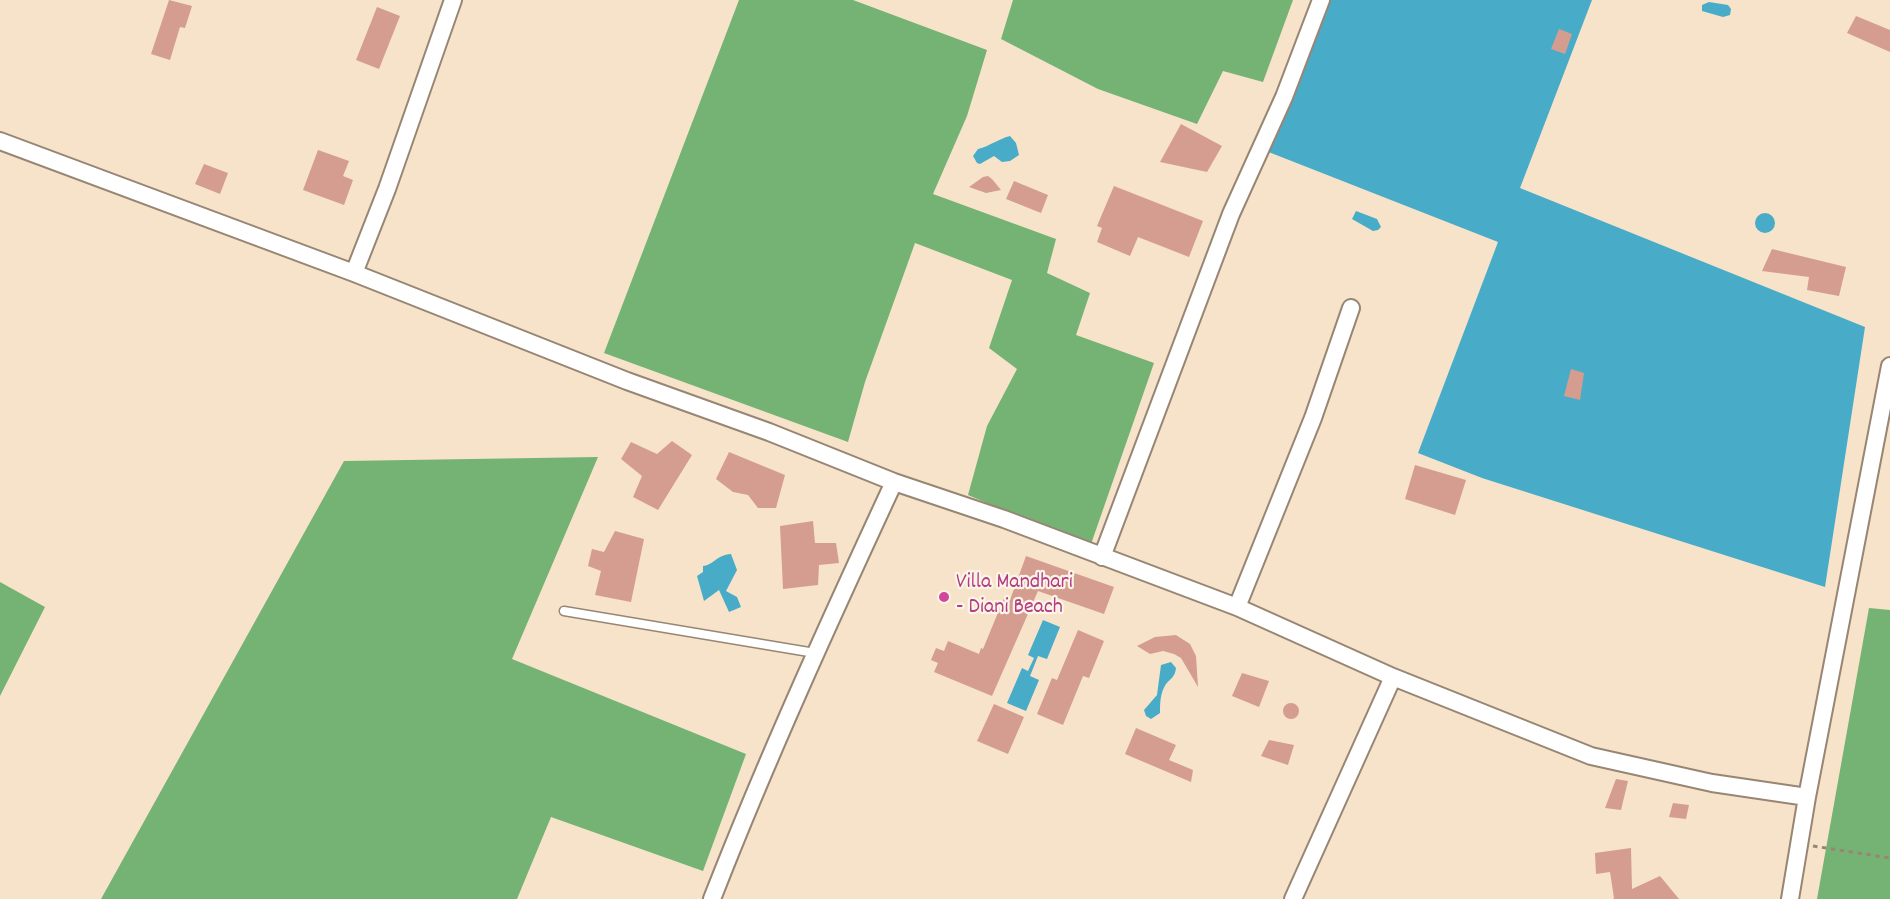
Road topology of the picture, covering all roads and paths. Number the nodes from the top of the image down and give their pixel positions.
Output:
1 (453, 0) edge
2 (1321, 0) edge
3 (0, 141) edge
4 (354, 273) junction
5 (1351, 308) dead end
6 (1890, 366) edge
7 (894, 482) junction
8 (1102, 557) junction
9 (1238, 607) junction
10 (564, 611) dead end
11 (815, 653) junction
12 (1393, 677) junction
13 (1807, 797) junction
14 (1799, 844) junction
15 (1890, 858) edge
16 (712, 899) edge
17 (1293, 899) edge
18 (1790, 899) edge

1 - 4 street
2 - 8 street
3 - 4 street
4 - 7 street
5 - 9 street
6 - 13 street
7 - 8 street
7 - 11 street
8 - 9 street
9 - 12 street
10 - 11 lane
11 - 16 street
12 - 13 street
12 - 17 street
13 - 14 street
14 - 15 path
14 - 18 street

